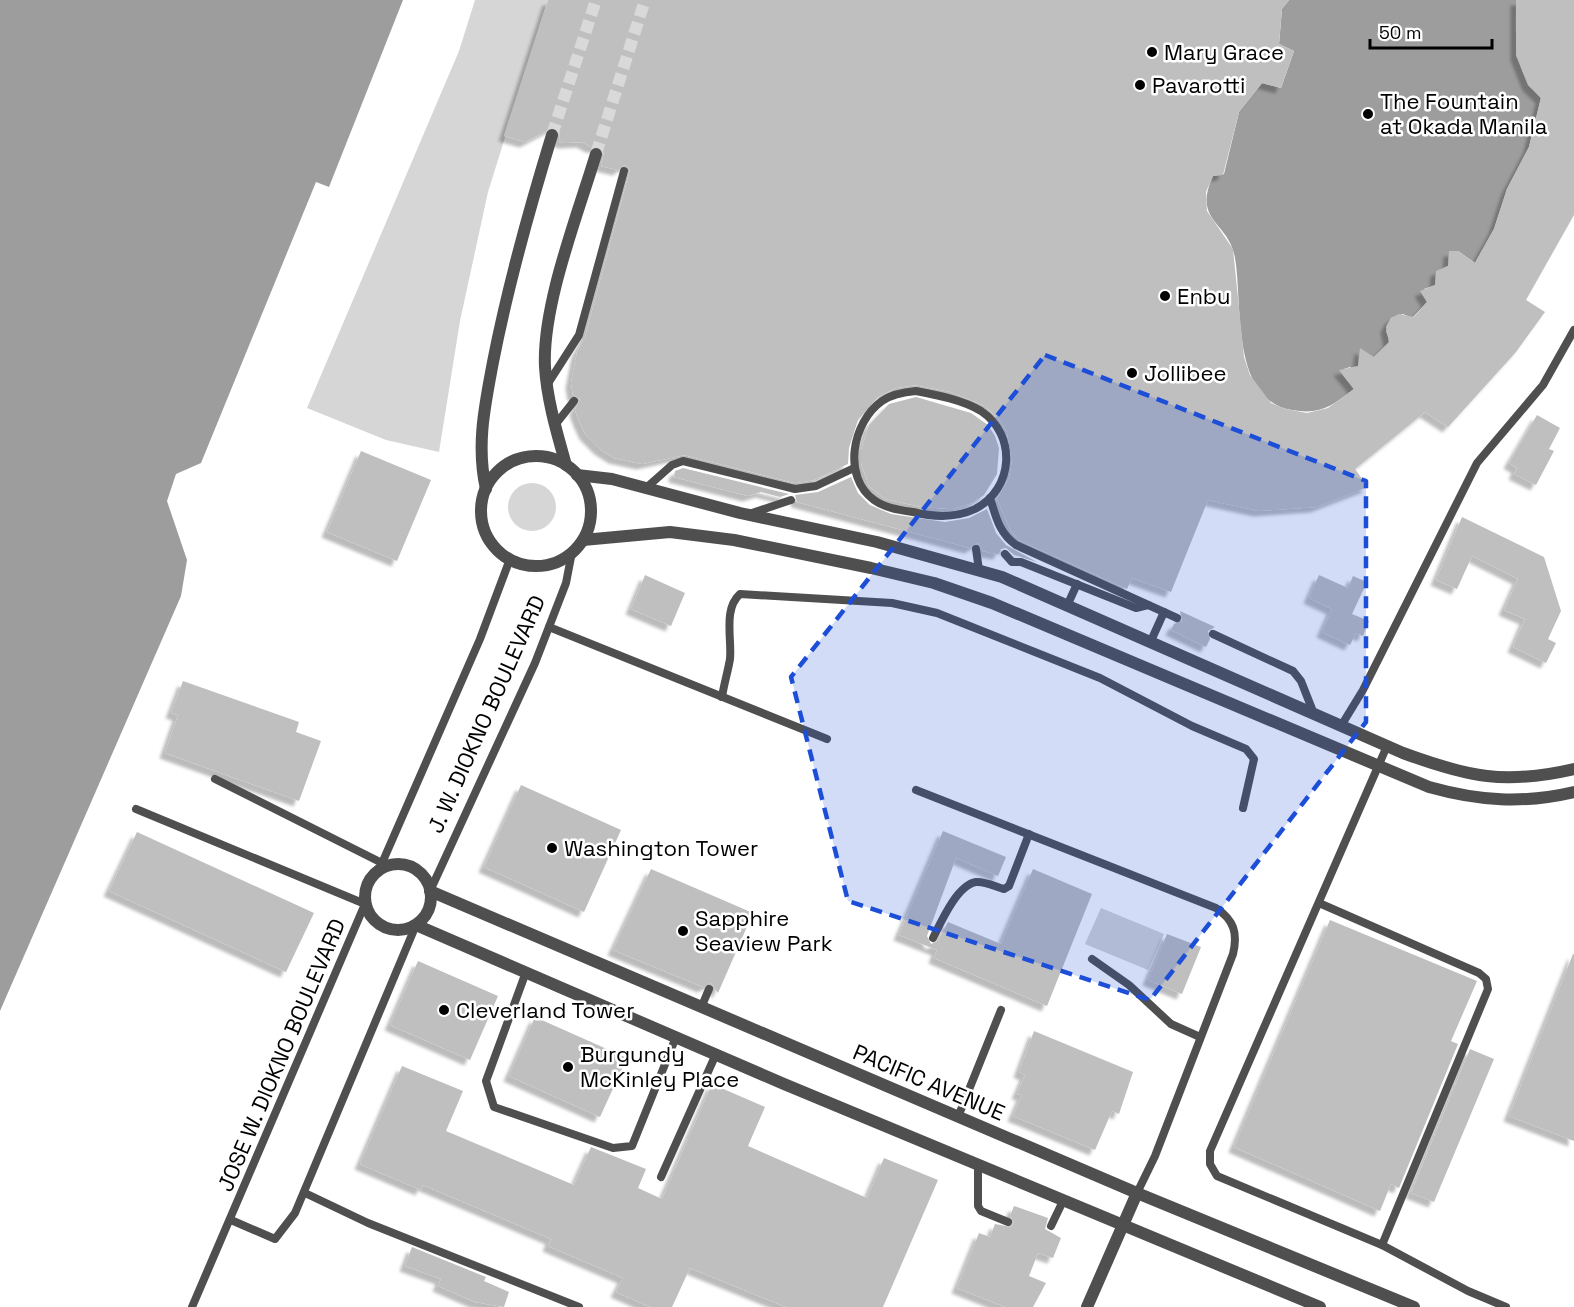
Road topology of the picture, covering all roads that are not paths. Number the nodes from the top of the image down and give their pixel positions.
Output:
1 (552, 135) tunnel mouth
2 (596, 154) tunnel mouth
3 (624, 176) dead end
4 (1574, 330) edge
5 (547, 385) junction
6 (574, 401) dead end
7 (555, 425) junction
8 (566, 465) junction
9 (854, 468) junction
10 (577, 475) junction
11 (646, 488) junction
12 (486, 489) junction
13 (990, 498) junction
14 (791, 500) dead end
15 (747, 515) junction
16 (583, 540) junction
17 (976, 549) dead end
18 (572, 552) junction
19 (1005, 554) dead end
20 (510, 559) junction
21 (979, 570) junction
22 (1077, 585) junction
23 (1148, 605) junction
24 (1067, 606) junction
25 (1164, 612) junction
26 (1177, 618) dead end
27 (549, 627) junction
28 (1212, 634) dead end
29 (1150, 643) junction
30 (722, 697) junction
31 (1314, 714) junction
32 (1341, 726) junction
33 (827, 739) dead end
34 (1388, 746) junction
35 (1378, 766) junction
36 (1574, 769) edge
37 (215, 778) dead end
38 (916, 790) dead end
39 (1574, 792) edge
40 (1243, 808) dead end
41 (136, 809) dead end
42 (1029, 834) junction
43 (381, 867) junction
44 (430, 891) junction
45 (1319, 903) junction
46 (365, 904) junction
47 (416, 925) junction
48 (933, 938) dead end
49 (1092, 959) dead end
50 (526, 972) junction
51 (709, 989) dead end
52 (701, 1008) junction
53 (1001, 1010) dead end
54 (676, 1037) junction
55 (1200, 1037) junction
56 (716, 1054) junction
57 (958, 1117) junction
58 (978, 1165) junction
59 (662, 1177) dead end
60 (305, 1193) junction
61 (1137, 1193) junction
62 (1063, 1201) junction
63 (231, 1220) junction
64 (1008, 1222) dead end
65 (1051, 1226) dead end
66 (1123, 1226) junction
67 (1382, 1245) junction
68 (192, 1307) edge
69 (579, 1307) edge
70 (1087, 1307) edge
71 (1320, 1307) edge
72 (1414, 1307) edge
73 (1506, 1307) edge

1 - 12 street
2 - 5 street
3 - 5 lane
4 - 32 lane
5 - 7 street
6 - 7 lane
7 - 8 street
8 - 10 street
8 - 12 street
9 - 11 lane
9 - 13 lane
9 - 13 lane
10 - 11 street
10 - 16 street
11 - 15 street
12 - 20 street
13 - 23 lane
14 - 15 lane
15 - 21 street
16 - 18 street
16 - 35 street
17 - 21 lane
18 - 20 street
18 - 27 lane, J. W. DIOKNO BOULEVARD
19 - 22 lane
20 - 43 lane, J. W. DIOKNO BOULEVARD
21 - 24 street
22 - 23 lane
22 - 24 lane
23 - 25 lane
24 - 29 street
25 - 26 lane
25 - 29 lane
27 - 30 lane
27 - 44 lane, J. W. DIOKNO BOULEVARD
28 - 31 lane
29 - 31 street
30 - 33 lane
30 - 40 lane
31 - 32 street
32 - 34 street
34 - 35 lane
34 - 36 street
35 - 39 street
35 - 45 lane
37 - 43 lane
38 - 42 lane
41 - 46 lane
42 - 48 lane
42 - 55 lane
43 - 44 street
43 - 46 street
44 - 47 street
44 - 52 street, PACIFIC AVENUE
45 - 67 lane
45 - 67 lane
46 - 47 street
46 - 63 lane, JOSE W. DIOKNO BOULEVARD
47 - 50 street
47 - 60 lane
49 - 55 lane
50 - 54 street
50 - 54 lane
51 - 52 lane
52 - 57 street, PACIFIC AVENUE
53 - 57 lane
54 - 56 street
55 - 61 lane
56 - 58 street
56 - 59 lane
57 - 61 street, PACIFIC AVENUE
58 - 62 street
58 - 64 lane
60 - 63 lane
60 - 69 lane
61 - 66 street
61 - 72 street, PACIFIC AVENUE
62 - 65 lane
62 - 66 street
63 - 68 lane, JOSE W. DIOKNO BOULEVARD
66 - 70 street
66 - 71 street
67 - 73 lane

